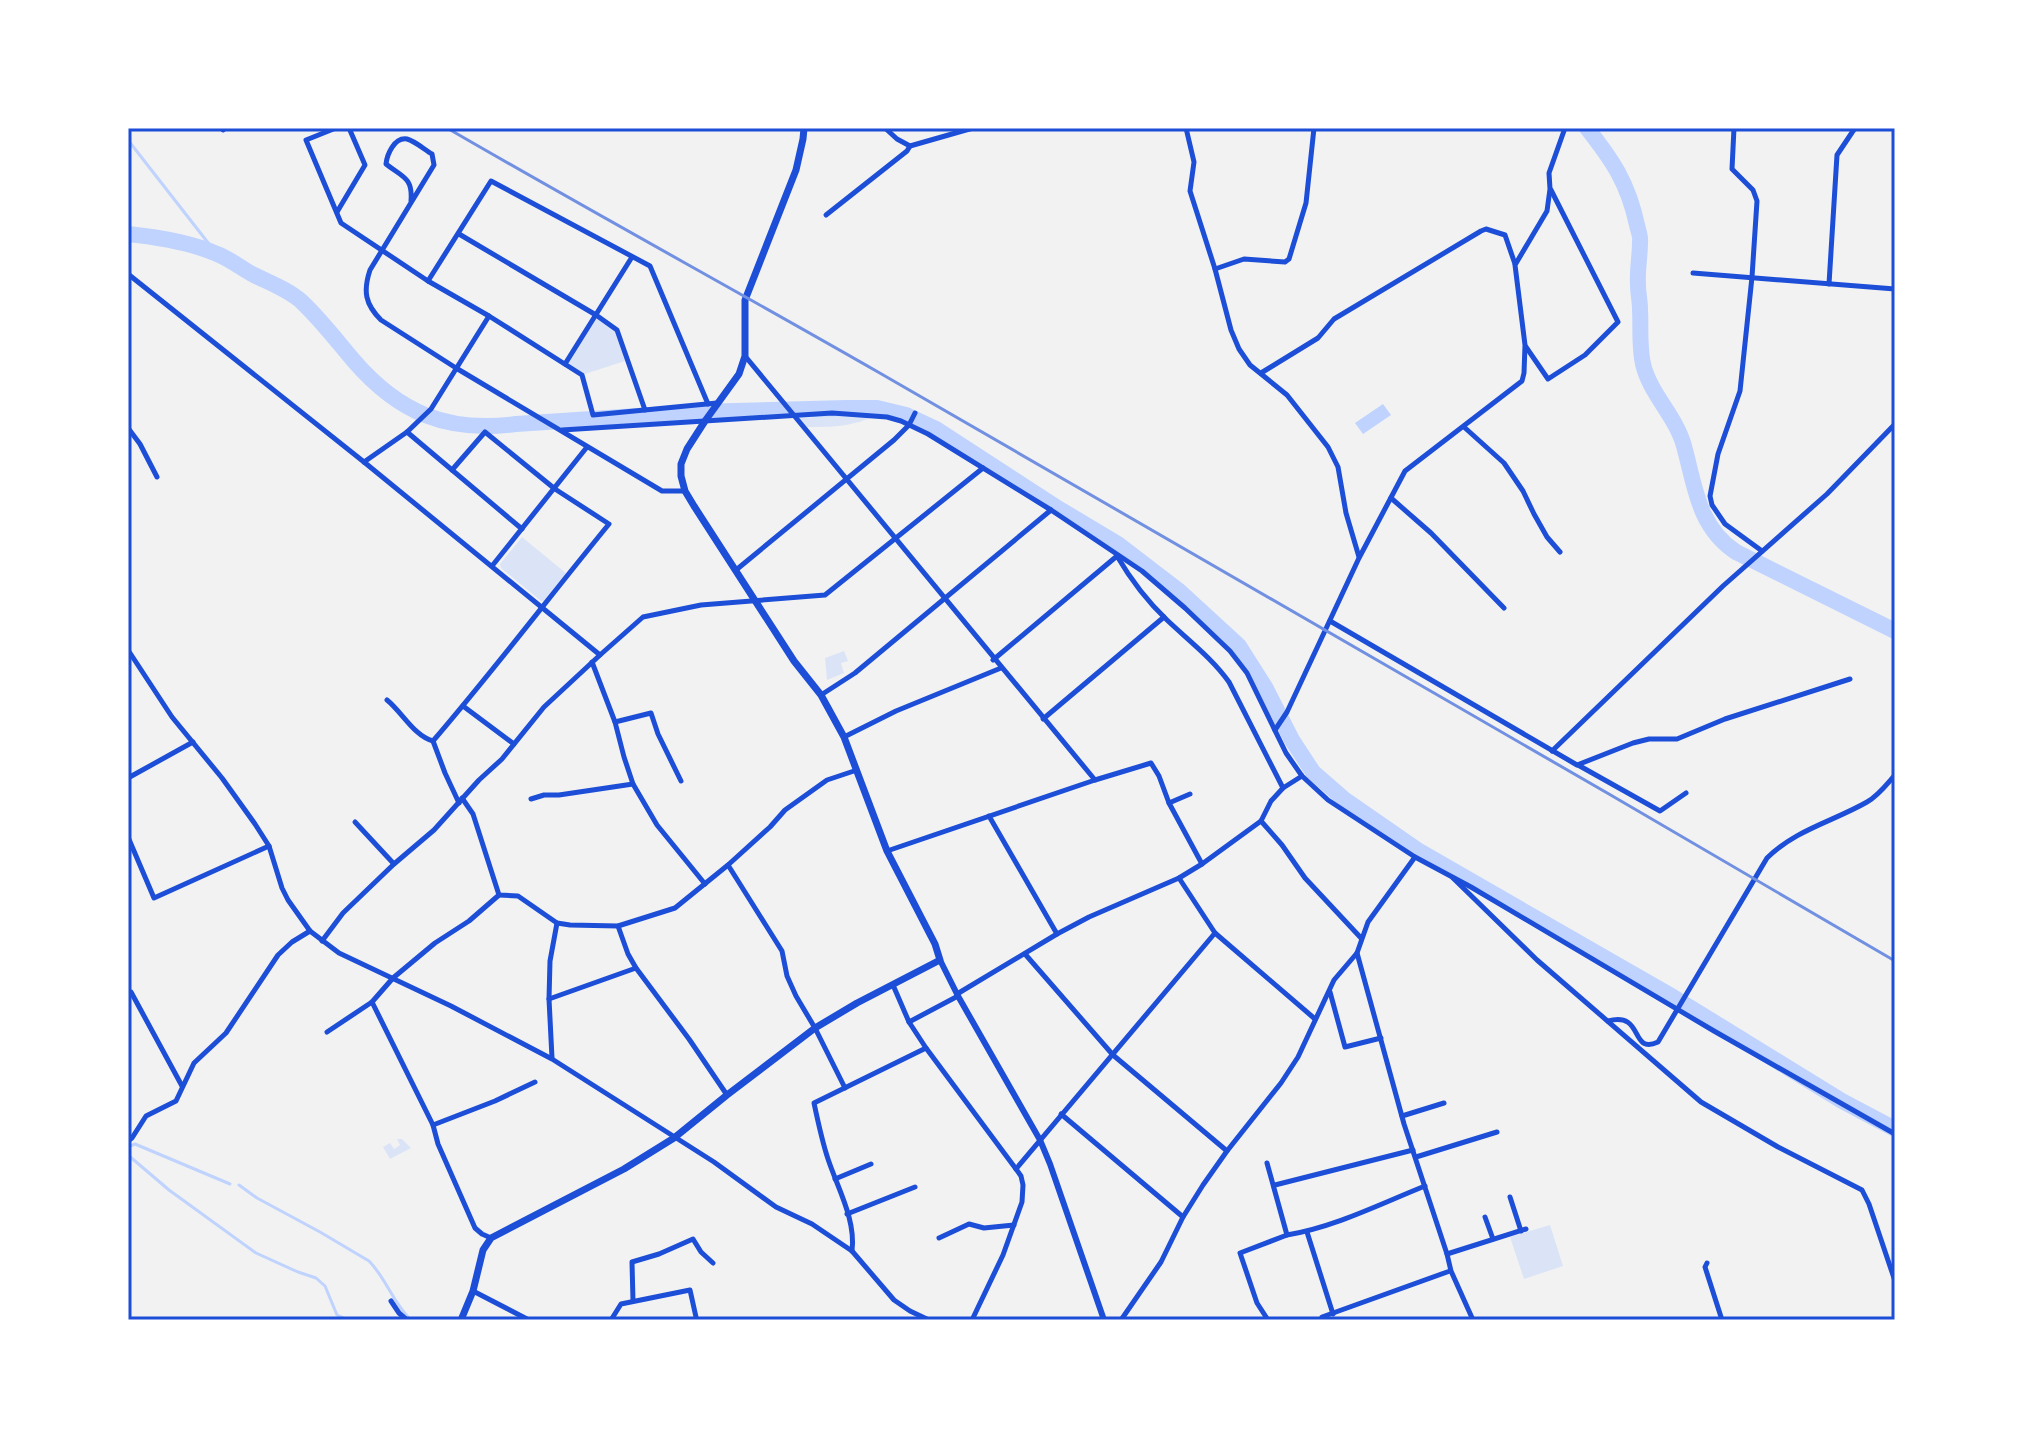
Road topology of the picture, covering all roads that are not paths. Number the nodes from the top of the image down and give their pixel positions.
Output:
1 (336, 128) edge
2 (349, 128) edge
3 (804, 128) edge
4 (885, 128) edge
5 (973, 128) edge
6 (1186, 128) edge
7 (1314, 128) edge
8 (1565, 128) edge
9 (1734, 128) edge
10 (1855, 128) edge
11 (910, 146) junction
12 (1550, 189) junction
13 (411, 201) junction
14 (337, 213) junction
15 (826, 215) dead end
16 (459, 234) junction
17 (381, 251) junction
18 (632, 257) junction
19 (1515, 265) junction
20 (1215, 269) junction
21 (1693, 273) dead end
22 (128, 274) edge
23 (1752, 277) junction
24 (428, 281) junction
25 (1829, 284) junction
26 (1895, 289) edge
27 (596, 315) junction
28 (489, 316) junction
29 (1525, 345) junction
30 (745, 356) junction
31 (565, 364) junction
32 (456, 368) junction
33 (1261, 373) junction
34 (718, 403) junction
35 (708, 404) junction
36 (645, 410) junction
37 (915, 413) dead end
38 (792, 415) junction
39 (705, 421) junction
40 (910, 424) junction
41 (1895, 424) edge
42 (1464, 427) junction
43 (128, 428) edge
44 (562, 430) junction
45 (407, 432) junction
46 (587, 447) junction
47 (364, 462) junction
48 (983, 468) junction
49 (452, 470) junction
50 (157, 477) dead end
51 (845, 479) junction
52 (555, 489) junction
53 (685, 491) junction
54 (1391, 498) junction
55 (1051, 510) junction
56 (522, 529) junction
57 (895, 539) junction
58 (1560, 552) dead end
59 (1760, 552) junction
60 (1117, 556) junction
61 (1359, 558) junction
62 (492, 566) junction
63 (735, 571) junction
64 (944, 599) junction
65 (755, 601) junction
66 (542, 607) junction
67 (1504, 608) dead end
68 (1164, 617) junction
69 (1330, 621) junction
70 (128, 650) edge
71 (600, 655) junction
72 (993, 660) junction
73 (592, 662) junction
74 (1001, 668) junction
75 (1850, 679) dead end
76 (821, 695) junction
77 (387, 700) dead end
78 (463, 706) junction
79 (1043, 719) junction
80 (615, 722) junction
81 (1275, 731) junction
82 (844, 737) junction
83 (433, 741) junction
84 (193, 742) junction
85 (514, 744) junction
86 (1552, 751) junction
87 (1577, 765) junction
88 (857, 770) junction
89 (1895, 775) edge
90 (1302, 776) junction
91 (128, 778) edge
92 (1095, 780) junction
93 (681, 781) dead end
94 (633, 784) junction
95 (1283, 788) junction
96 (1686, 793) dead end
97 (1190, 794) dead end
98 (531, 799) dead end
99 (461, 800) junction
100 (1169, 803) junction
101 (989, 816) junction
102 (1261, 821) junction
103 (355, 822) dead end
104 (128, 837) edge
105 (269, 846) junction
106 (887, 851) junction
107 (1414, 856) junction
108 (394, 864) junction
109 (1202, 864) junction
110 (728, 865) junction
111 (1179, 878) junction
112 (1453, 878) junction
113 (705, 884) junction
114 (499, 895) junction
115 (557, 923) junction
116 (618, 926) junction
117 (310, 931) junction
118 (1215, 933) junction
119 (1057, 934) junction
120 (1361, 938) junction
121 (322, 941) junction
122 (1357, 953) junction
123 (1025, 954) junction
124 (940, 960) junction
125 (636, 968) junction
126 (393, 978) junction
127 (893, 985) junction
128 (1329, 990) junction
129 (131, 992) dead end
130 (957, 995) junction
131 (549, 999) junction
132 (372, 1002) junction
133 (1315, 1019) junction
134 (1608, 1021) junction
135 (909, 1022) junction
136 (815, 1028) junction
137 (327, 1032) dead end
138 (1381, 1038) junction
139 (926, 1048) junction
140 (1113, 1055) junction
141 (552, 1059) junction
142 (535, 1082) dead end
143 (182, 1087) junction
144 (845, 1088) junction
145 (727, 1095) junction
146 (1444, 1103) dead end
147 (1061, 1114) junction
148 (1402, 1116) junction
149 (433, 1125) junction
150 (1497, 1132) dead end
151 (1895, 1134) edge
152 (674, 1138) junction
153 (1040, 1140) junction
154 (128, 1141) edge
155 (1227, 1151) junction
156 (1414, 1154) junction
157 (1267, 1163) dead end
158 (871, 1164) dead end
159 (1016, 1169) junction
160 (835, 1179) junction
161 (1275, 1185) junction
162 (1425, 1186) junction
163 (915, 1187) dead end
164 (1510, 1197) dead end
165 (847, 1214) junction
166 (1183, 1217) junction
167 (1485, 1217) dead end
168 (1014, 1225) junction
169 (1307, 1232) junction
170 (1287, 1235) junction
171 (491, 1238) junction
172 (939, 1238) dead end
173 (1493, 1239) junction
174 (852, 1251) junction
175 (1447, 1254) junction
176 (713, 1263) dead end
177 (1707, 1263) dead end
178 (1451, 1271) junction
179 (1895, 1281) edge
180 (473, 1291) junction
181 (391, 1301) dead end
182 (633, 1301) junction
183 (1333, 1314) junction
184 (696, 1317) dead end
185 (926, 1319) edge
186 (407, 1320) edge
187 (461, 1320) edge
188 (529, 1320) edge
189 (611, 1320) edge
190 (972, 1320) edge
191 (1104, 1320) edge
192 (1121, 1320) edge
193 (1268, 1320) edge
194 (1323, 1320) edge
195 (1473, 1320) edge
196 (1722, 1320) edge

1 - 14 street
2 - 14 street
3 - 30 main road
4 - 11 street
5 - 11 street
6 - 20 street
7 - 20 street
8 - 12 street
9 - 23 street
10 - 25 street
11 - 15 street
12 - 19 street
12 - 29 street
13 - 13 street
13 - 17 street
14 - 17 street
16 - 18 street
16 - 24 street
16 - 27 street
17 - 24 street
17 - 32 street
18 - 27 street
18 - 35 street
19 - 29 street
19 - 33 street
20 - 33 street
21 - 23 street
22 - 47 street
23 - 25 street
23 - 59 street
24 - 28 street
25 - 26 street
27 - 31 street
27 - 36 street
28 - 31 street
28 - 32 street
29 - 42 street
30 - 34 main road
30 - 38 street
31 - 36 street
32 - 44 street
32 - 45 street
33 - 61 street
34 - 35 street
34 - 39 main road
35 - 36 street
37 - 40 street
38 - 39 street
38 - 40 street
38 - 51 street
39 - 44 street
39 - 53 main road
40 - 48 street
40 - 51 street
41 - 59 street
42 - 54 street
42 - 58 street
43 - 50 street
44 - 46 street
45 - 47 street
45 - 49 street
46 - 52 street
46 - 53 street
47 - 62 street
48 - 55 street
48 - 57 street
49 - 52 street
49 - 56 street
51 - 57 street
51 - 63 street
52 - 56 street
52 - 66 street
53 - 63 main road
54 - 61 street
54 - 67 street
55 - 60 street
55 - 64 street
56 - 62 street
57 - 64 street
57 - 65 street
59 - 86 street
60 - 68 street
60 - 72 street
60 - 81 street
61 - 69 street
62 - 66 street
63 - 65 main road
64 - 72 street
64 - 76 street
65 - 71 street
65 - 76 main road
66 - 71 street
66 - 78 street
68 - 79 street
68 - 95 street
69 - 81 street
69 - 86 street
70 - 84 street
71 - 73 street
72 - 74 street
73 - 80 street
73 - 85 street
74 - 79 street
74 - 82 street
75 - 87 street
76 - 82 main road
77 - 83 street
78 - 83 street
78 - 85 street
79 - 92 street
80 - 93 street
80 - 94 street
81 - 90 street
82 - 88 main road
83 - 99 street
84 - 91 street
84 - 105 street
85 - 99 street
86 - 87 street
87 - 96 street
88 - 106 main road
88 - 110 street
89 - 134 street
90 - 95 street
90 - 107 street
92 - 100 street
92 - 101 street
94 - 98 street
94 - 113 street
95 - 102 street
97 - 100 street
99 - 108 street
99 - 114 street
100 - 109 street
101 - 106 street
101 - 119 street
102 - 109 street
102 - 120 street
103 - 108 street
104 - 105 street
105 - 117 street
106 - 124 main road
107 - 112 street
107 - 120 street
108 - 121 street
109 - 111 street
110 - 113 street
110 - 136 street
111 - 118 street
111 - 119 street
112 - 134 street
112 - 151 street
113 - 116 street
114 - 115 street
114 - 126 street
115 - 116 street
115 - 131 street
116 - 125 street
117 - 121 street
117 - 143 street
118 - 133 street
118 - 140 street
119 - 123 street
120 - 122 street
121 - 126 street
122 - 128 street
122 - 138 street
123 - 130 street
123 - 140 street
124 - 127 main road
124 - 130 street
125 - 131 street
125 - 145 street
126 - 132 street
126 - 141 street
127 - 135 street
127 - 136 main road
128 - 133 street
128 - 138 street
129 - 143 street
130 - 135 street
130 - 153 street
131 - 141 street
132 - 137 street
132 - 149 street
133 - 155 street
134 - 179 street
135 - 139 street
136 - 144 street
136 - 145 main road
138 - 148 street
139 - 144 street
139 - 159 street
140 - 147 street
140 - 155 street
141 - 152 street
142 - 149 street
143 - 154 street
144 - 160 street
145 - 152 main road
146 - 148 street
147 - 153 street
147 - 166 street
148 - 156 street
149 - 171 street
150 - 156 street
152 - 171 main road
152 - 174 street
153 - 159 street
153 - 191 street
155 - 166 street
156 - 161 street
156 - 162 street
157 - 161 street
158 - 160 street
159 - 168 street
160 - 165 street
161 - 170 street
162 - 169 street
162 - 175 street
163 - 165 street
164 - 173 street
165 - 174 street
166 - 192 street
167 - 173 street
168 - 172 street
168 - 190 street
169 - 170 street
169 - 183 street
170 - 193 street
171 - 180 main road
173 - 175 street
174 - 185 street
175 - 178 street
176 - 182 street
177 - 196 street
178 - 183 street
178 - 195 street
180 - 187 main road
180 - 188 street
181 - 186 street
182 - 184 street
182 - 189 street
183 - 194 street

